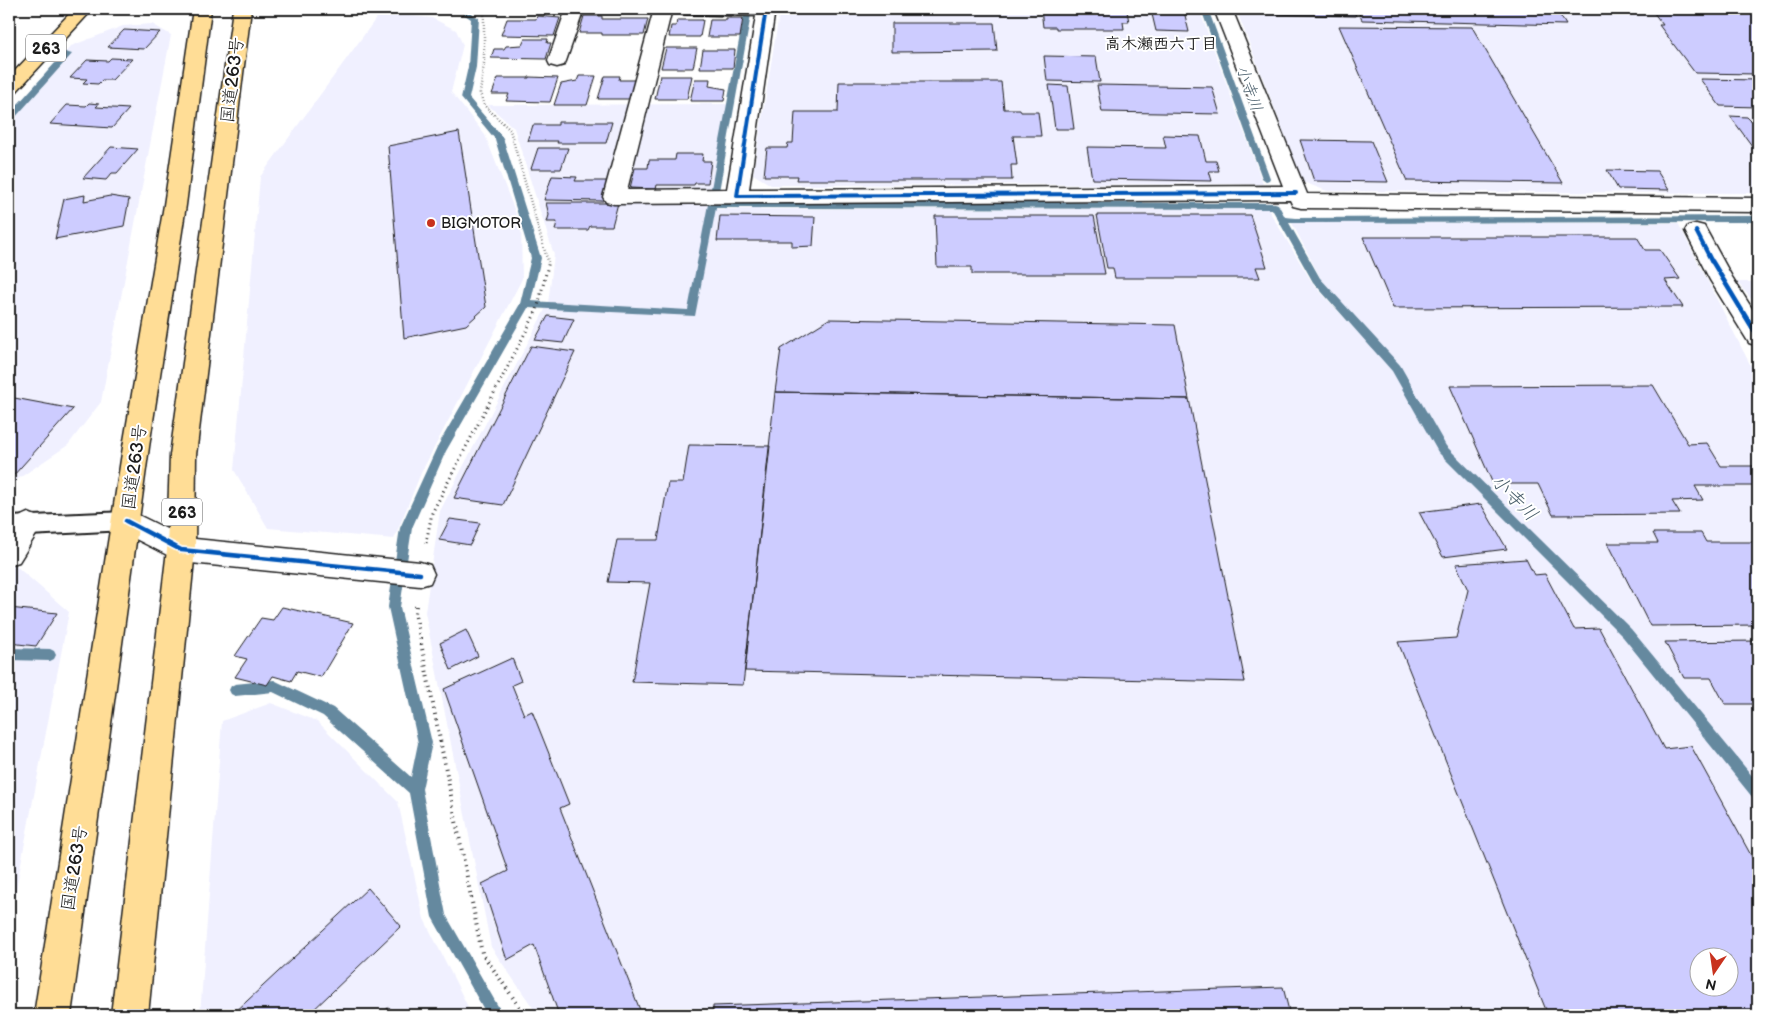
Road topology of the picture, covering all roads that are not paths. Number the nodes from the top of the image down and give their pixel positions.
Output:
1 (84, 9) edge
2 (202, 9) edge
3 (242, 9) edge
4 (576, 9) edge
5 (664, 9) edge
6 (686, 9) edge
7 (1223, 9) edge
8 (757, 10) edge
9 (557, 61) dead end
10 (9, 88) edge
11 (1296, 193) junction
12 (722, 196) junction
13 (1758, 205) edge
14 (1696, 231) dead end
15 (1758, 337) edge
16 (126, 522) junction
17 (18, 526) edge
18 (180, 550) junction
19 (9, 553) edge
20 (420, 574) road end
21 (52, 1015) edge
22 (129, 1015) edge

1 - 10 highway, 263
2 - 16 highway, 国道263号
3 - 18 highway, 国道263号 / 263
4 - 9 street
5 - 12 street
6 - 8 street
7 - 11 street
8 - 12 street
11 - 12 street
11 - 13 street
14 - 15 street
16 - 17 lane
16 - 18 street
16 - 21 highway, 国道263号
17 - 19 street
18 - 20 street
18 - 22 highway, 国道263号 / 263

